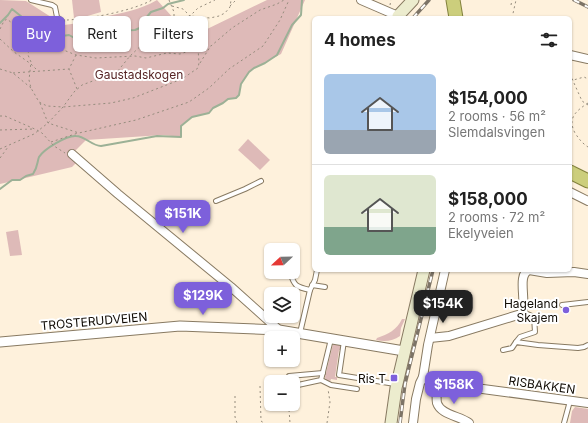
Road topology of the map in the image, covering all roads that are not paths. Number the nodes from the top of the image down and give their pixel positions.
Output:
1 (31, 0) edge
2 (361, 0) edge
3 (404, 0) edge
4 (413, 0) edge
5 (453, 0) edge
6 (462, 0) edge
7 (57, 16) edge
8 (395, 16) edge
9 (397, 16) edge
10 (398, 16) edge
11 (456, 16) edge
12 (465, 16) edge
13 (572, 55) edge
14 (588, 59) edge
15 (72, 154) road end
16 (572, 173) edge
17 (261, 181) dead end
18 (588, 181) edge
19 (572, 182) edge
20 (588, 190) edge
21 (572, 193) edge
22 (216, 201) dead end
23 (588, 201) edge
24 (315, 272) edge
25 (424, 272) edge
26 (445, 272) edge
27 (525, 272) edge
28 (541, 272) edge
29 (588, 274) edge
30 (292, 279) edge
31 (312, 285) junction
32 (325, 287) dead end
33 (310, 290) junction
34 (588, 302) edge
35 (562, 305) dead end
36 (523, 312) junction
37 (279, 330) junction
38 (284, 331) edge
39 (300, 334) joint
40 (331, 338) junction
41 (430, 338) junction
42 (344, 341) junction
43 (0, 342) edge
44 (516, 342) junction
45 (588, 345) edge
46 (503, 350) dead end
47 (404, 351) junction
48 (323, 373) junction
49 (300, 375) edge
50 (423, 377) junction
51 (321, 380) junction
52 (438, 383) junction
53 (396, 384) junction
54 (300, 385) edge
55 (357, 389) dead end
56 (570, 400) junction
57 (588, 403) edge
58 (391, 423) edge
59 (413, 423) edge
60 (469, 423) edge
61 (564, 423) edge

1 - 7 lane
2 - 8 street
3 - 9 main road
4 - 10 main road
5 - 11 highway
6 - 12 highway
13 - 14 street
15 - 37 street
16 - 18 highway
17 - 22 lane
19 - 20 highway
21 - 23 street
24 - 31 lane
25 - 47 main road
26 - 41 street
27 - 36 street
28 - 29 street
30 - 33 lane
31 - 32 lane
31 - 33 lane
33 - 39 lane
34 - 35 lane
36 - 41 street
36 - 44 lane
37 - 38 street, TROSTERUDVEIEN
37 - 43 street, TROSTERUDVEIEN
39 - 40 street, TROSTERUDVEIEN
40 - 42 street, TROSTERUDVEIEN
40 - 48 lane
41 - 50 street
42 - 47 street, TROSTERUDVEIEN
42 - 53 lane
44 - 45 lane
44 - 46 lane
47 - 53 main road
48 - 49 lane
48 - 51 lane
50 - 52 street, RISBAKKEN
50 - 59 street
51 - 54 lane
51 - 55 lane
52 - 56 street, RISBAKKEN
52 - 60 street
53 - 58 main road
56 - 57 street, RISBAKKEN
56 - 61 lane

